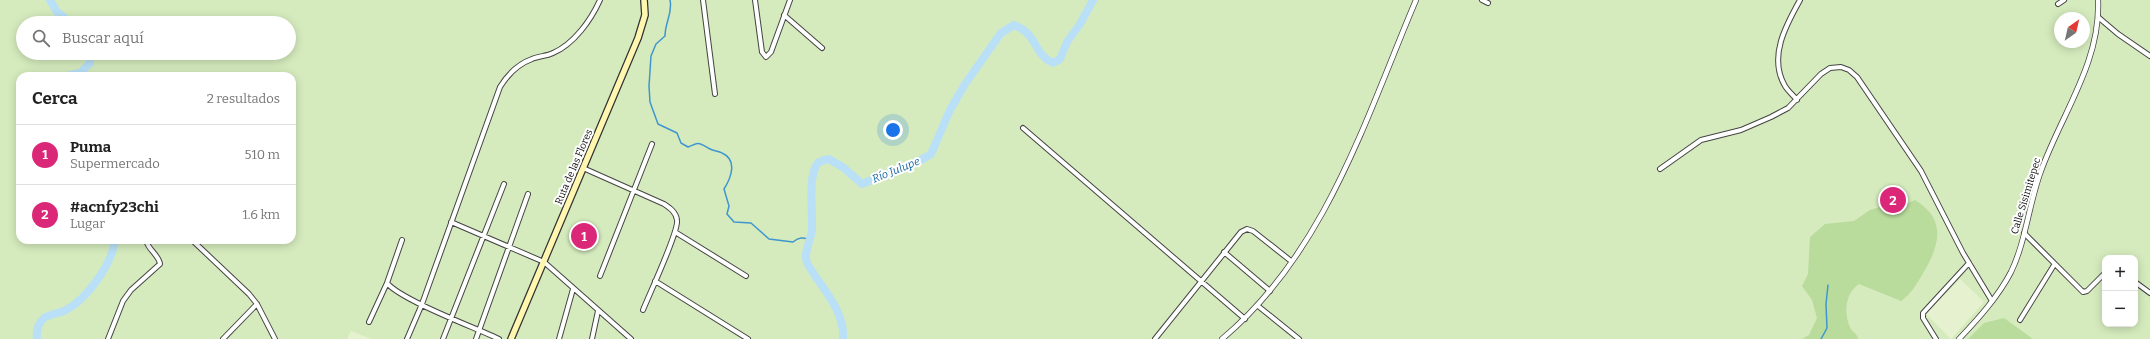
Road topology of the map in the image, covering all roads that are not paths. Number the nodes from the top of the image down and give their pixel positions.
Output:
1 (600, 0) edge
2 (644, 0) edge
3 (703, 0) edge
4 (755, 0) edge
5 (790, 0) edge
6 (1416, 0) edge
7 (1482, 0) edge
8 (1800, 0) edge
9 (2064, 0) edge
10 (2098, 0) edge
11 (1488, 3) dead end
12 (2058, 4) dead end
13 (784, 15) junction
14 (2098, 17) junction
15 (822, 48) dead end
16 (2150, 56) edge
17 (715, 94) dead end
18 (1797, 100) junction
19 (1023, 128) dead end
20 (652, 144) dead end
21 (584, 168) junction
22 (1660, 169) dead end
23 (504, 184) dead end
24 (635, 192) junction
25 (528, 194) dead end
26 (451, 222) junction
27 (675, 232) junction
28 (2023, 232) junction
29 (483, 237) junction
30 (402, 240) dead end
31 (147, 244) edge
32 (196, 244) edge
33 (509, 247) junction
34 (1224, 252) junction
35 (1291, 261) junction
36 (544, 262) junction
37 (1968, 263) junction
38 (2054, 265) junction
39 (600, 276) dead end
40 (746, 276) dead end
41 (2102, 276) edge
42 (1202, 280) junction
43 (655, 281) junction
44 (388, 283) junction
45 (2138, 284) edge
46 (573, 289) junction
47 (1270, 291) junction
48 (2150, 293) edge
49 (1992, 301) junction
50 (257, 304) junction
51 (422, 304) junction
52 (1258, 306) junction
53 (598, 310) junction
54 (643, 310) dead end
55 (452, 318) junction
56 (1245, 319) junction
57 (2020, 320) dead end
58 (369, 322) dead end
59 (479, 330) junction
60 (274, 337) edge
61 (108, 339) edge
62 (223, 339) edge
63 (269, 339) edge
64 (407, 339) edge
65 (443, 339) edge
66 (476, 339) edge
67 (499, 339) edge
68 (510, 339) edge
69 (559, 339) edge
70 (592, 339) edge
71 (631, 339) edge
72 (748, 339) edge
73 (1156, 339) edge
74 (1222, 339) edge
75 (1299, 339) edge
76 (1936, 339) edge
77 (1959, 339) edge

1 - 26 street
2 - 21 main road, Ruta de las Flores
3 - 17 street
4 - 13 street
5 - 13 street
6 - 35 street
7 - 11 street
8 - 18 street
9 - 12 street
10 - 14 street, Calle Sisimitepec
13 - 15 street
14 - 16 street
14 - 28 street, Calle Sisimitepec
18 - 22 street
18 - 37 street
19 - 42 street
20 - 24 street
21 - 24 street
21 - 36 main road, Ruta de las Flores
23 - 29 street
24 - 27 street
24 - 39 street
25 - 33 street
26 - 29 street
26 - 51 street
27 - 40 street
27 - 43 street
28 - 38 street
28 - 49 street, Calle Sisimitepec
29 - 33 street
29 - 55 street
30 - 44 street
31 - 61 street
32 - 50 street
33 - 36 street
33 - 59 street
34 - 35 street
34 - 42 street
34 - 47 street
35 - 47 street
36 - 46 street
36 - 68 main road, Ruta de las Flores
37 - 49 street
37 - 76 street
38 - 41 street
38 - 57 street
42 - 56 street
42 - 73 street
43 - 54 street
43 - 72 street
44 - 51 street
44 - 58 street
45 - 48 street
46 - 53 street
46 - 69 street
47 - 52 street
49 - 77 street, Calle Sisimitepec
50 - 60 street
50 - 62 street
51 - 55 street
51 - 64 street
52 - 56 street
52 - 75 street
53 - 70 street
53 - 71 street
55 - 59 street
55 - 65 street
56 - 74 street
59 - 66 street
59 - 67 street
60 - 63 street

